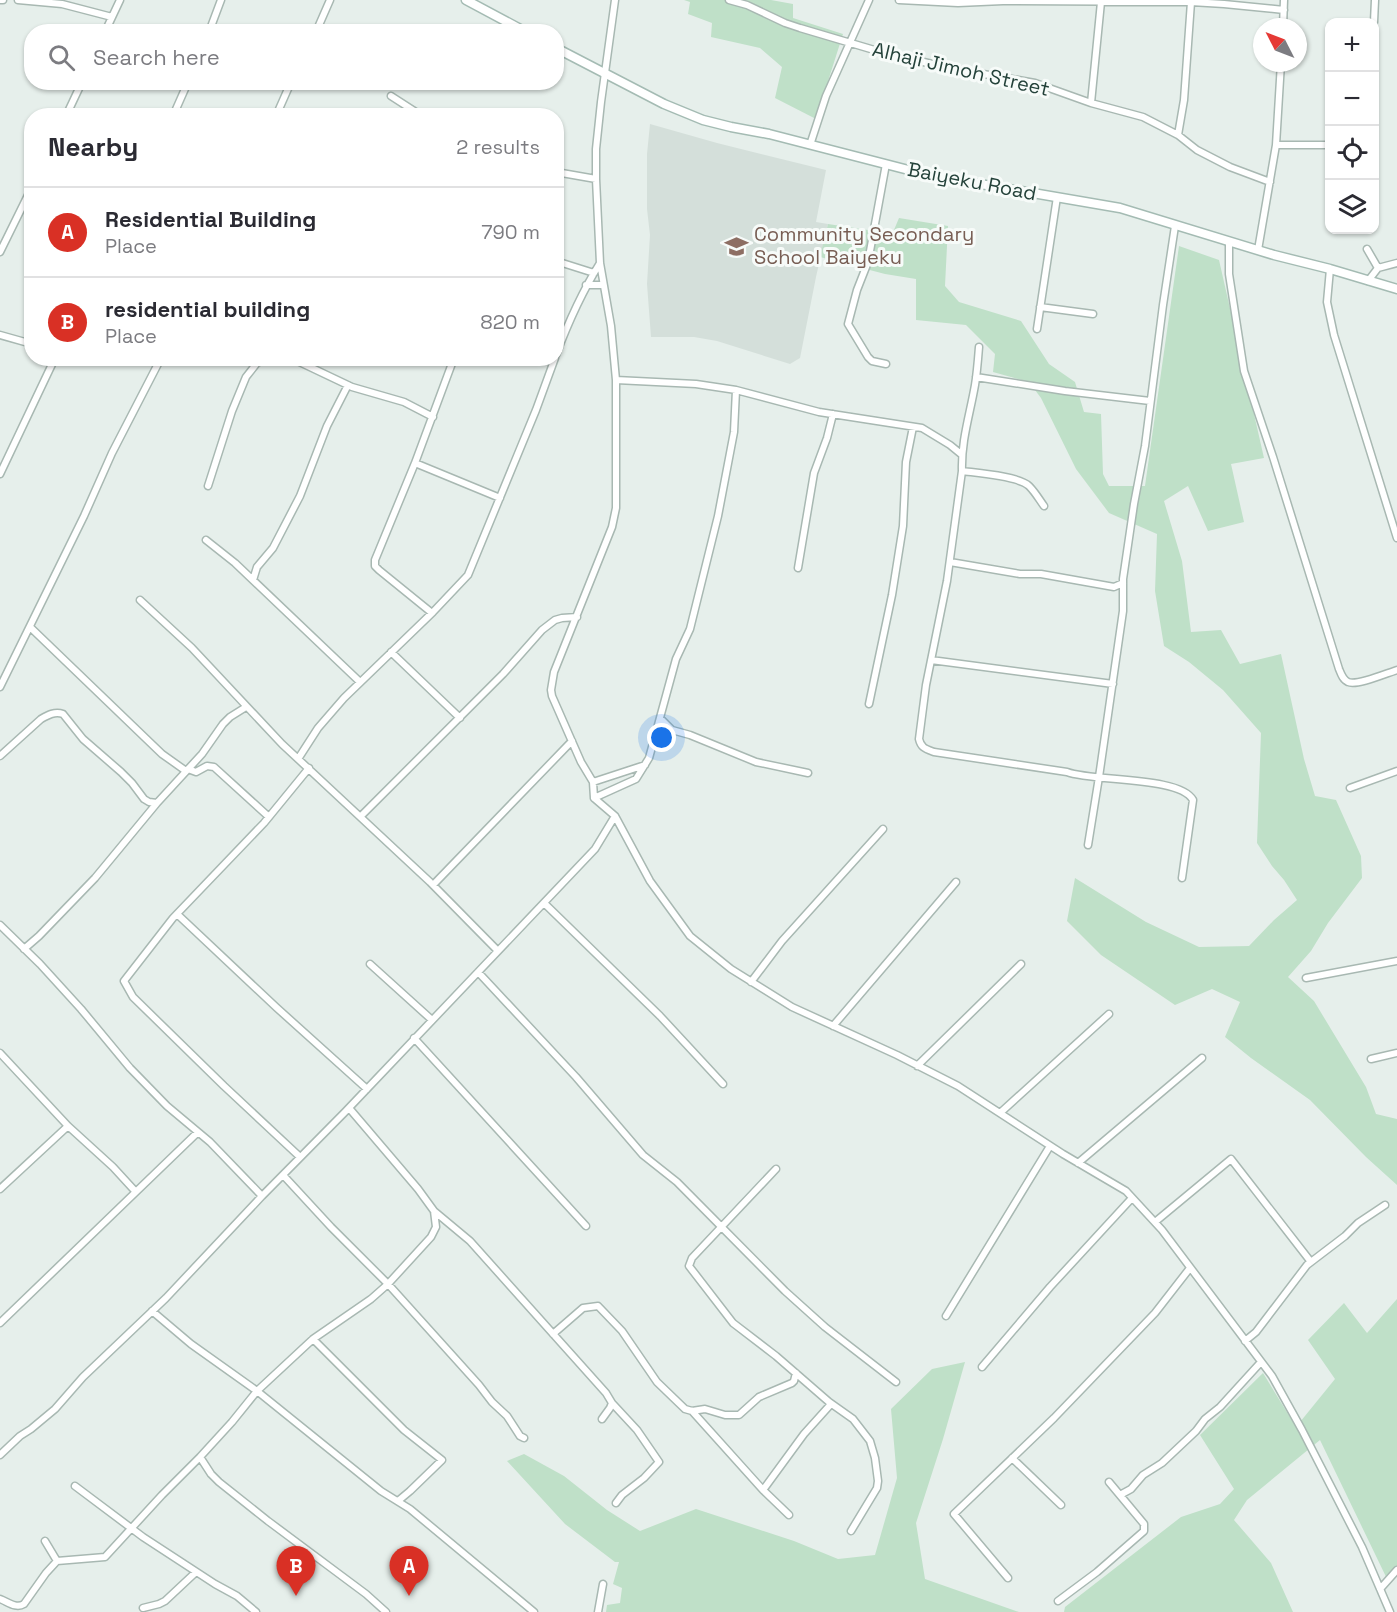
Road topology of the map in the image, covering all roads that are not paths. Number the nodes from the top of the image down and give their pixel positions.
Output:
1 (18, 0) edge
2 (120, 0) edge
3 (221, 0) edge
4 (330, 0) edge
5 (466, 0) edge
6 (615, 0) edge
7 (729, 0) edge
8 (869, 0) edge
9 (899, 0) edge
10 (1284, 0) edge
11 (1375, 0) edge
12 (1101, 3) junction
13 (1191, 3) junction
14 (1284, 10) junction
15 (112, 16) junction
16 (1284, 18) edge
17 (1374, 18) edge
18 (108, 24) edge
19 (212, 24) edge
20 (320, 24) edge
21 (511, 24) edge
22 (849, 43) junction
23 (564, 52) edge
24 (1280, 72) edge
25 (606, 74) junction
26 (78, 90) edge
27 (184, 90) edge
28 (287, 90) edge
29 (391, 96) dead end
30 (1091, 103) junction
31 (70, 108) edge
32 (177, 108) edge
33 (280, 108) edge
34 (410, 108) edge
35 (1178, 135) junction
36 (810, 145) junction
37 (1276, 145) junction
38 (1325, 145) edge
39 (886, 164) junction
40 (564, 173) edge
41 (596, 179) junction
42 (1270, 182) junction
43 (1057, 197) junction
44 (24, 203) edge
45 (1175, 226) junction
46 (1229, 241) junction
47 (1367, 249) dead end
48 (1258, 250) junction
49 (0, 252) edge
50 (600, 262) junction
51 (1397, 262) edge
52 (564, 264) edge
53 (1378, 268) junction
54 (1330, 269) junction
55 (594, 273) junction
56 (1368, 281) junction
57 (586, 285) junction
58 (603, 285) junction
59 (1397, 290) edge
60 (1040, 307) junction
61 (1093, 314) dead end
62 (1037, 329) dead end
63 (0, 335) edge
64 (564, 335) edge
65 (24, 342) edge
66 (979, 347) dead end
67 (886, 364) dead end
68 (52, 366) edge
69 (157, 366) edge
70 (255, 366) edge
71 (308, 366) edge
72 (451, 366) edge
73 (553, 366) edge
74 (976, 378) junction
75 (616, 380) junction
76 (348, 385) junction
77 (736, 390) junction
78 (1150, 401) junction
79 (833, 414) junction
80 (433, 417) junction
81 (913, 427) junction
82 (961, 454) junction
83 (415, 463) junction
84 (962, 471) junction
85 (0, 474) edge
86 (208, 486) dead end
87 (500, 498) junction
88 (1044, 506) dead end
89 (1397, 538) edge
90 (206, 540) dead end
91 (950, 561) junction
92 (257, 567) junction
93 (798, 568) dead end
94 (242, 570) junction
95 (253, 580) junction
96 (1123, 584) junction
97 (1114, 587) junction
98 (1123, 596) junction
99 (140, 600) dead end
100 (432, 613) junction
101 (577, 617) junction
102 (30, 627) junction
103 (391, 652) junction
104 (931, 660) junction
105 (1397, 670) edge
106 (360, 682) junction
107 (1113, 684) junction
108 (0, 687) edge
109 (869, 704) dead end
110 (246, 706) junction
111 (460, 718) junction
112 (660, 718) junction
113 (672, 730) junction
114 (655, 736) junction
115 (572, 741) junction
116 (0, 756) edge
117 (298, 759) junction
118 (645, 765) junction
119 (309, 768) junction
120 (1101, 769) junction
121 (187, 770) junction
122 (1397, 771) edge
123 (808, 772) dead end
124 (1099, 777) junction
125 (1111, 778) junction
126 (593, 782) junction
127 (1350, 788) dead end
128 (594, 798) junction
129 (157, 803) junction
130 (361, 816) junction
131 (615, 816) junction
132 (269, 817) junction
133 (883, 829) dead end
134 (1088, 845) dead end
135 (1182, 878) dead end
136 (956, 882) dead end
137 (433, 885) junction
138 (544, 903) junction
139 (177, 914) junction
140 (1, 927) edge
141 (24, 949) junction
142 (498, 951) junction
143 (1397, 961) edge
144 (370, 964) dead end
145 (1021, 964) dead end
146 (478, 972) junction
147 (1306, 978) dead end
148 (751, 982) junction
149 (1109, 1014) dead end
150 (432, 1020) junction
151 (833, 1026) junction
152 (414, 1038) junction
153 (1397, 1053) edge
154 (2, 1058) edge
155 (1202, 1058) dead end
156 (1371, 1059) dead end
157 (918, 1066) junction
158 (723, 1084) dead end
159 (367, 1089) junction
160 (349, 1108) junction
161 (1000, 1113) junction
162 (68, 1126) junction
163 (198, 1132) junction
164 (1050, 1146) junction
165 (300, 1157) junction
166 (1078, 1163) junction
167 (776, 1169) dead end
168 (283, 1175) junction
169 (0, 1189) edge
170 (135, 1191) junction
171 (262, 1196) junction
172 (1132, 1198) junction
173 (1385, 1204) dead end
174 (434, 1211) junction
175 (1155, 1222) junction
176 (586, 1226) dead end
177 (721, 1228) junction
178 (1311, 1262) junction
179 (1190, 1268) junction
180 (388, 1284) junction
181 (152, 1311) junction
182 (946, 1316) dead end
183 (0, 1323) edge
184 (553, 1334) junction
185 (314, 1339) junction
186 (1245, 1341) junction
187 (1262, 1362) junction
188 (982, 1367) dead end
189 (796, 1373) junction
190 (896, 1382) dead end
191 (257, 1391) junction
192 (612, 1403) junction
193 (831, 1404) junction
194 (692, 1411) junction
195 (602, 1419) dead end
196 (524, 1438) dead end
197 (0, 1455) edge
198 (200, 1457) junction
199 (1012, 1458) junction
200 (1109, 1482) dead end
201 (75, 1486) dead end
202 (763, 1490) junction
203 (1120, 1495) junction
204 (398, 1501) junction
205 (616, 1503) dead end
206 (1061, 1505) dead end
207 (789, 1515) dead end
208 (131, 1528) junction
209 (851, 1532) dead end
210 (45, 1541) dead end
211 (57, 1561) junction
212 (1397, 1570) edge
213 (196, 1572) junction
214 (1008, 1578) dead end
215 (603, 1584) dead end
216 (1380, 1589) junction
217 (0, 1599) edge
218 (1058, 1601) dead end
219 (143, 1608) dead end
220 (256, 1612) edge
221 (386, 1612) edge
222 (534, 1612) edge
223 (598, 1612) edge
224 (1390, 1612) edge

1 - 15 street
2 - 15 street
3 - 19 street
4 - 20 street
5 - 21 main road
6 - 25 street
7 - 22 street, Alhaji Jimoh Street
8 - 22 street
9 - 12 street
10 - 14 street
11 - 17 street
12 - 13 street
12 - 30 street
13 - 14 street
13 - 35 street
14 - 16 street
15 - 18 street
22 - 30 street, Alhaji Jimoh Street
22 - 36 street
23 - 25 main road, Baiyeku Road
24 - 37 street
25 - 36 main road, Baiyeku Road
25 - 41 street
26 - 31 street
27 - 32 street
28 - 33 street
29 - 34 street
30 - 35 street, Alhaji Jimoh Street
35 - 42 street, Alhaji Jimoh Street
36 - 39 main road, Baiyeku Road
37 - 38 street
37 - 42 street
39 - 43 main road, Baiyeku Road
39 - 67 street
40 - 41 street
41 - 50 street
42 - 48 street
43 - 45 main road, Baiyeku Road
43 - 60 street
44 - 49 street
45 - 46 main road, Baiyeku Road
45 - 78 street
46 - 48 main road, Baiyeku Road
46 - 105 street
47 - 53 street
48 - 54 main road, Baiyeku Road
50 - 55 street
50 - 58 street
51 - 53 street
52 - 55 street
53 - 56 street
54 - 56 main road, Baiyeku Road
54 - 89 street
55 - 57 street
56 - 59 main road, Baiyeku Road
57 - 58 street
57 - 64 street
58 - 75 street
60 - 61 street
60 - 62 street
63 - 65 street
66 - 74 street
68 - 85 street
69 - 102 street
70 - 86 street
71 - 76 street
72 - 80 street
73 - 87 street
74 - 78 street
74 - 82 street
75 - 77 street
75 - 101 street
76 - 80 street
76 - 92 street
77 - 79 street
77 - 112 street
78 - 96 street
79 - 81 street
79 - 93 street
80 - 83 street
81 - 82 street
81 - 109 street
82 - 84 street
83 - 87 street
83 - 100 street
84 - 88 street
84 - 91 street
87 - 100 street
90 - 94 street
91 - 97 street
91 - 104 street
92 - 94 street
92 - 95 street
94 - 95 street
95 - 106 street
96 - 97 street
96 - 98 street
97 - 98 street
98 - 107 street
99 - 110 street
100 - 103 street
101 - 111 street
101 - 115 street
102 - 108 street
102 - 121 street
103 - 106 street
103 - 111 street
104 - 107 street
104 - 124 street
106 - 117 street
107 - 120 street
110 - 117 street
110 - 121 street
111 - 130 street
112 - 113 street
112 - 114 street
113 - 114 street
113 - 123 street
114 - 118 street
115 - 126 street
115 - 137 street
116 - 129 street
117 - 119 street
118 - 126 street
118 - 128 street
119 - 130 street
119 - 132 street
120 - 124 street
120 - 125 street
121 - 129 street
121 - 132 street
122 - 127 street
124 - 125 street
124 - 134 street
125 - 135 street
126 - 128 street
128 - 131 street
129 - 141 street
130 - 137 street
131 - 138 street
131 - 148 street
132 - 139 street
133 - 148 street
136 - 151 street
137 - 142 street
138 - 142 street
138 - 158 street
139 - 159 street
139 - 165 street
140 - 141 street
141 - 163 street
142 - 146 street
143 - 147 street
144 - 150 street
145 - 157 street
146 - 150 street
146 - 177 street
148 - 151 street
149 - 161 street
150 - 152 street
151 - 157 street
152 - 159 street
152 - 176 street
153 - 156 street
154 - 162 street
155 - 166 street
157 - 161 street
159 - 160 street
160 - 165 street
160 - 174 street
161 - 164 street
162 - 169 street
162 - 170 street
163 - 170 street
163 - 171 street
164 - 166 street
164 - 182 street
165 - 168 street
166 - 172 street
167 - 177 street
168 - 171 street
168 - 180 street
170 - 183 street
171 - 181 street
172 - 175 street
172 - 188 street
173 - 178 street
174 - 180 street
174 - 184 street
175 - 178 street
175 - 179 street
177 - 189 street
177 - 190 street
178 - 186 street
179 - 186 street
179 - 199 street
180 - 185 street
180 - 196 street
181 - 191 street
181 - 197 street
184 - 192 street
184 - 194 street
185 - 191 street
185 - 204 street
186 - 187 street
187 - 203 street
187 - 216 street
189 - 193 street
189 - 194 street
191 - 198 street
191 - 204 street
192 - 195 street
192 - 205 street
193 - 202 street
193 - 209 street
194 - 202 street
198 - 208 street
198 - 221 street
199 - 206 street
199 - 214 street
200 - 203 street
201 - 208 street
202 - 207 street
203 - 218 street
204 - 222 street
208 - 211 street
208 - 213 street
210 - 211 street
211 - 217 street
212 - 216 street
213 - 219 street
213 - 220 street
215 - 223 street
216 - 224 street

